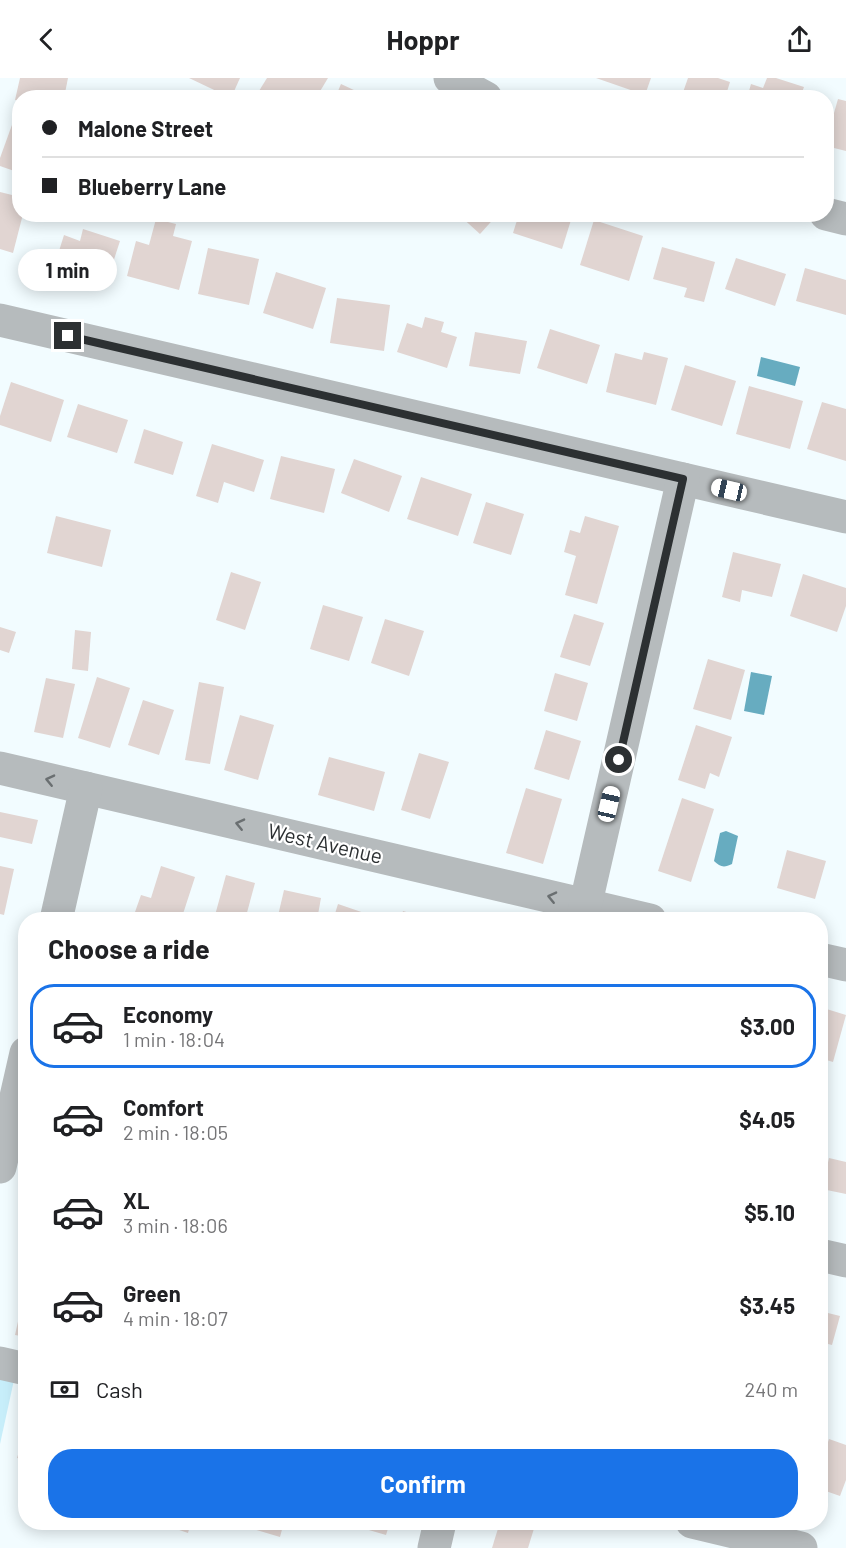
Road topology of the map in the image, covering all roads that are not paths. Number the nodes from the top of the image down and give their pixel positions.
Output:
1 (450, 78) edge
2 (472, 90) edge
3 (0, 320) edge
4 (683, 479) junction
5 (846, 517) edge
6 (0, 768) edge
7 (86, 788) junction
8 (58, 912) edge
9 (584, 912) edge
10 (828, 961) edge
11 (846, 965) edge
12 (18, 1065) edge
13 (0, 1167) edge
14 (828, 1257) edge
15 (846, 1261) edge
16 (0, 1363) edge
17 (18, 1367) edge
18 (438, 1530) edge
19 (726, 1530) edge
20 (434, 1548) edge
21 (801, 1548) edge

1 - 2 street
3 - 4 street
4 - 5 street
4 - 9 street
7 -> 6 street, West Avenue
7 - 8 street
9 -> 7 street, West Avenue
10 - 11 street
12 - 13 street
14 - 15 street
16 - 17 street
18 - 20 street
19 - 21 street

